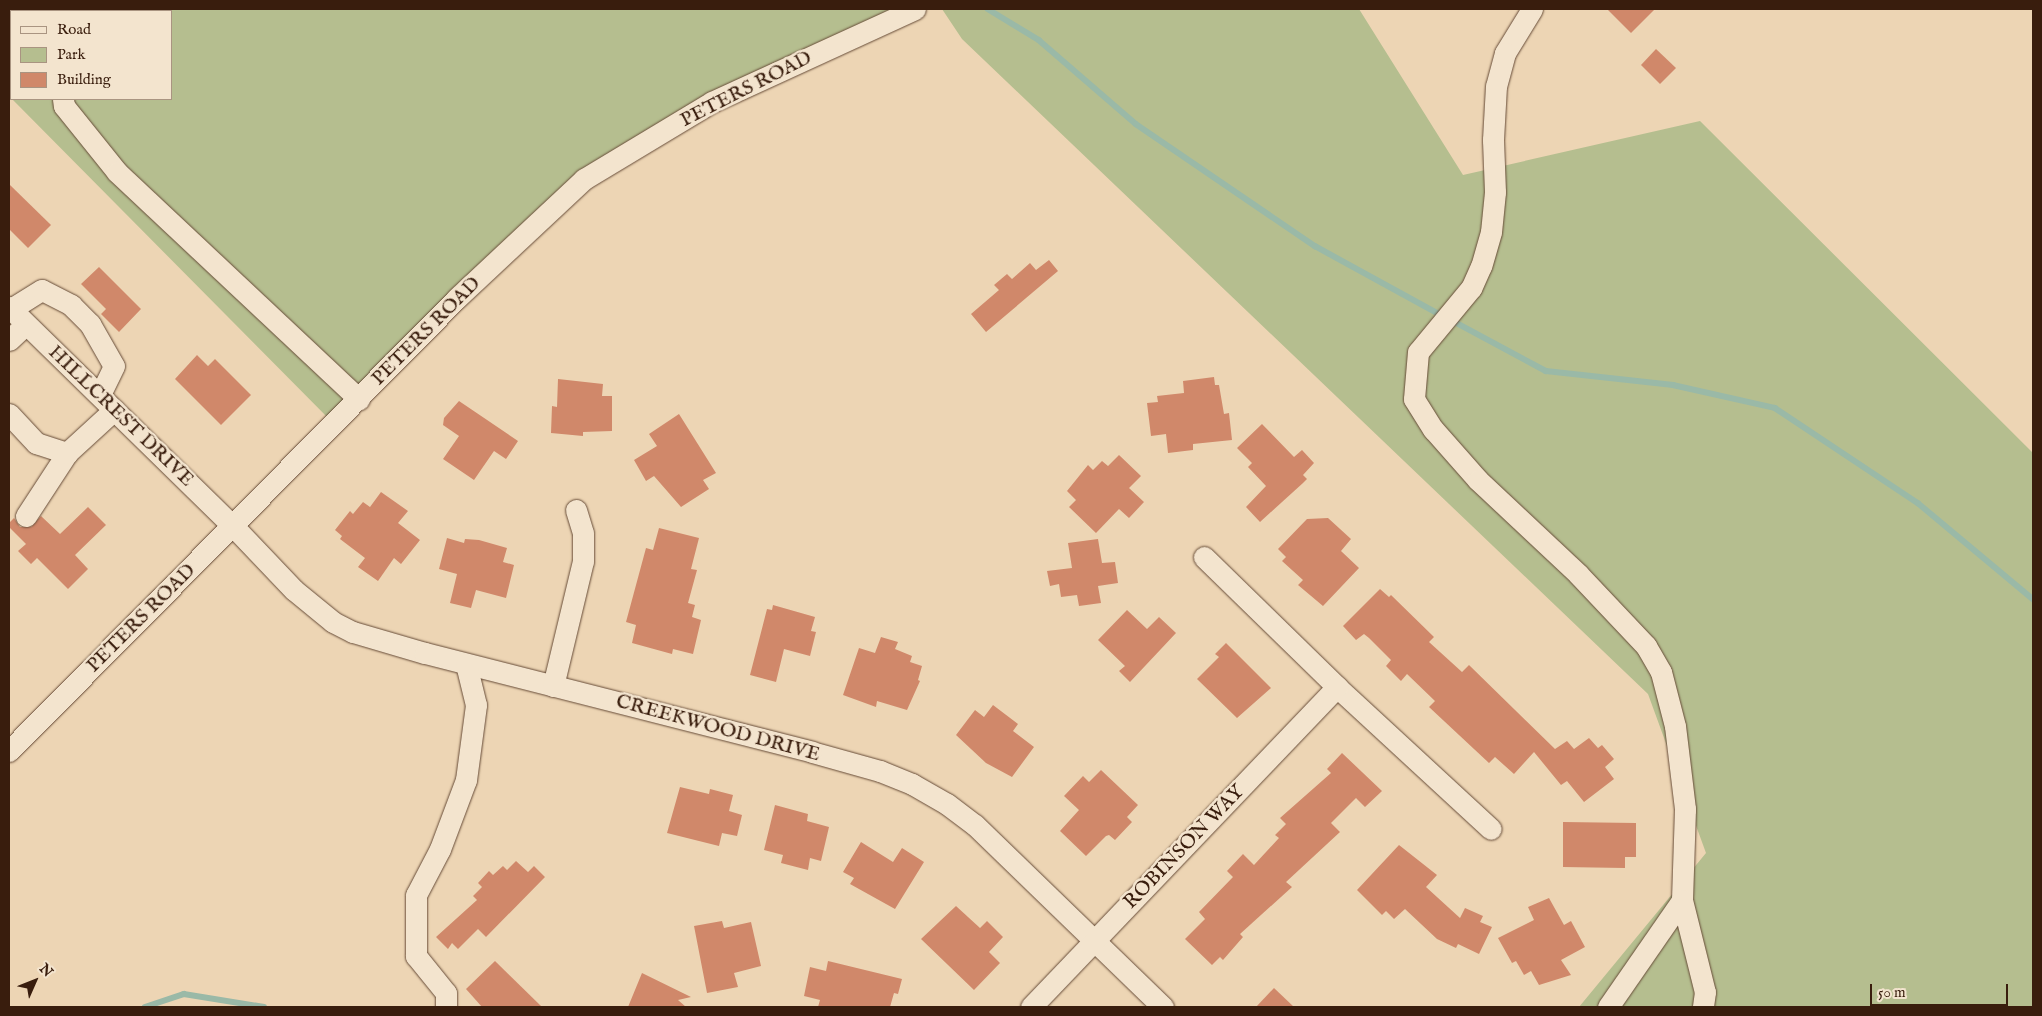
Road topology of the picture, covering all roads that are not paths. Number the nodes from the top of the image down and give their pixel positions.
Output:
1 (915, 9) edge
2 (1532, 9) edge
3 (63, 100) edge
4 (15, 313) edge
5 (9, 340) edge
6 (359, 399) junction
7 (107, 403) junction
8 (9, 414) edge
9 (67, 453) junction
10 (576, 510) dead end
11 (26, 516) dead end
12 (233, 526) junction
13 (1204, 557) dead end
14 (466, 664) junction
15 (553, 686) junction
16 (1337, 687) junction
17 (9, 751) edge
18 (1491, 829) dead end
19 (1682, 900) junction
20 (1094, 942) junction
21 (446, 1007) edge
22 (1031, 1007) edge
23 (1163, 1007) edge
24 (1608, 1007) edge
25 (1703, 1007) edge

1 - 6 street, PETERS ROAD
2 - 19 street
3 - 6 street
4 - 5 street
4 - 7 street, HILLCREST DRIVE
4 - 7 street
6 - 12 street, PETERS ROAD
7 - 9 street
7 - 12 street, HILLCREST DRIVE
8 - 9 street
9 - 11 street
10 - 15 street
12 - 14 street, CREEKWOOD DRIVE
12 - 17 street, PETERS ROAD
13 - 16 street
14 - 15 street, CREEKWOOD DRIVE
14 - 21 street
15 - 20 street, CREEKWOOD DRIVE
16 - 18 street
16 - 20 street, ROBINSON WAY
19 - 24 street
19 - 25 street
20 - 22 street, ROBINSON WAY
20 - 23 street, CREEKWOOD DRIVE

